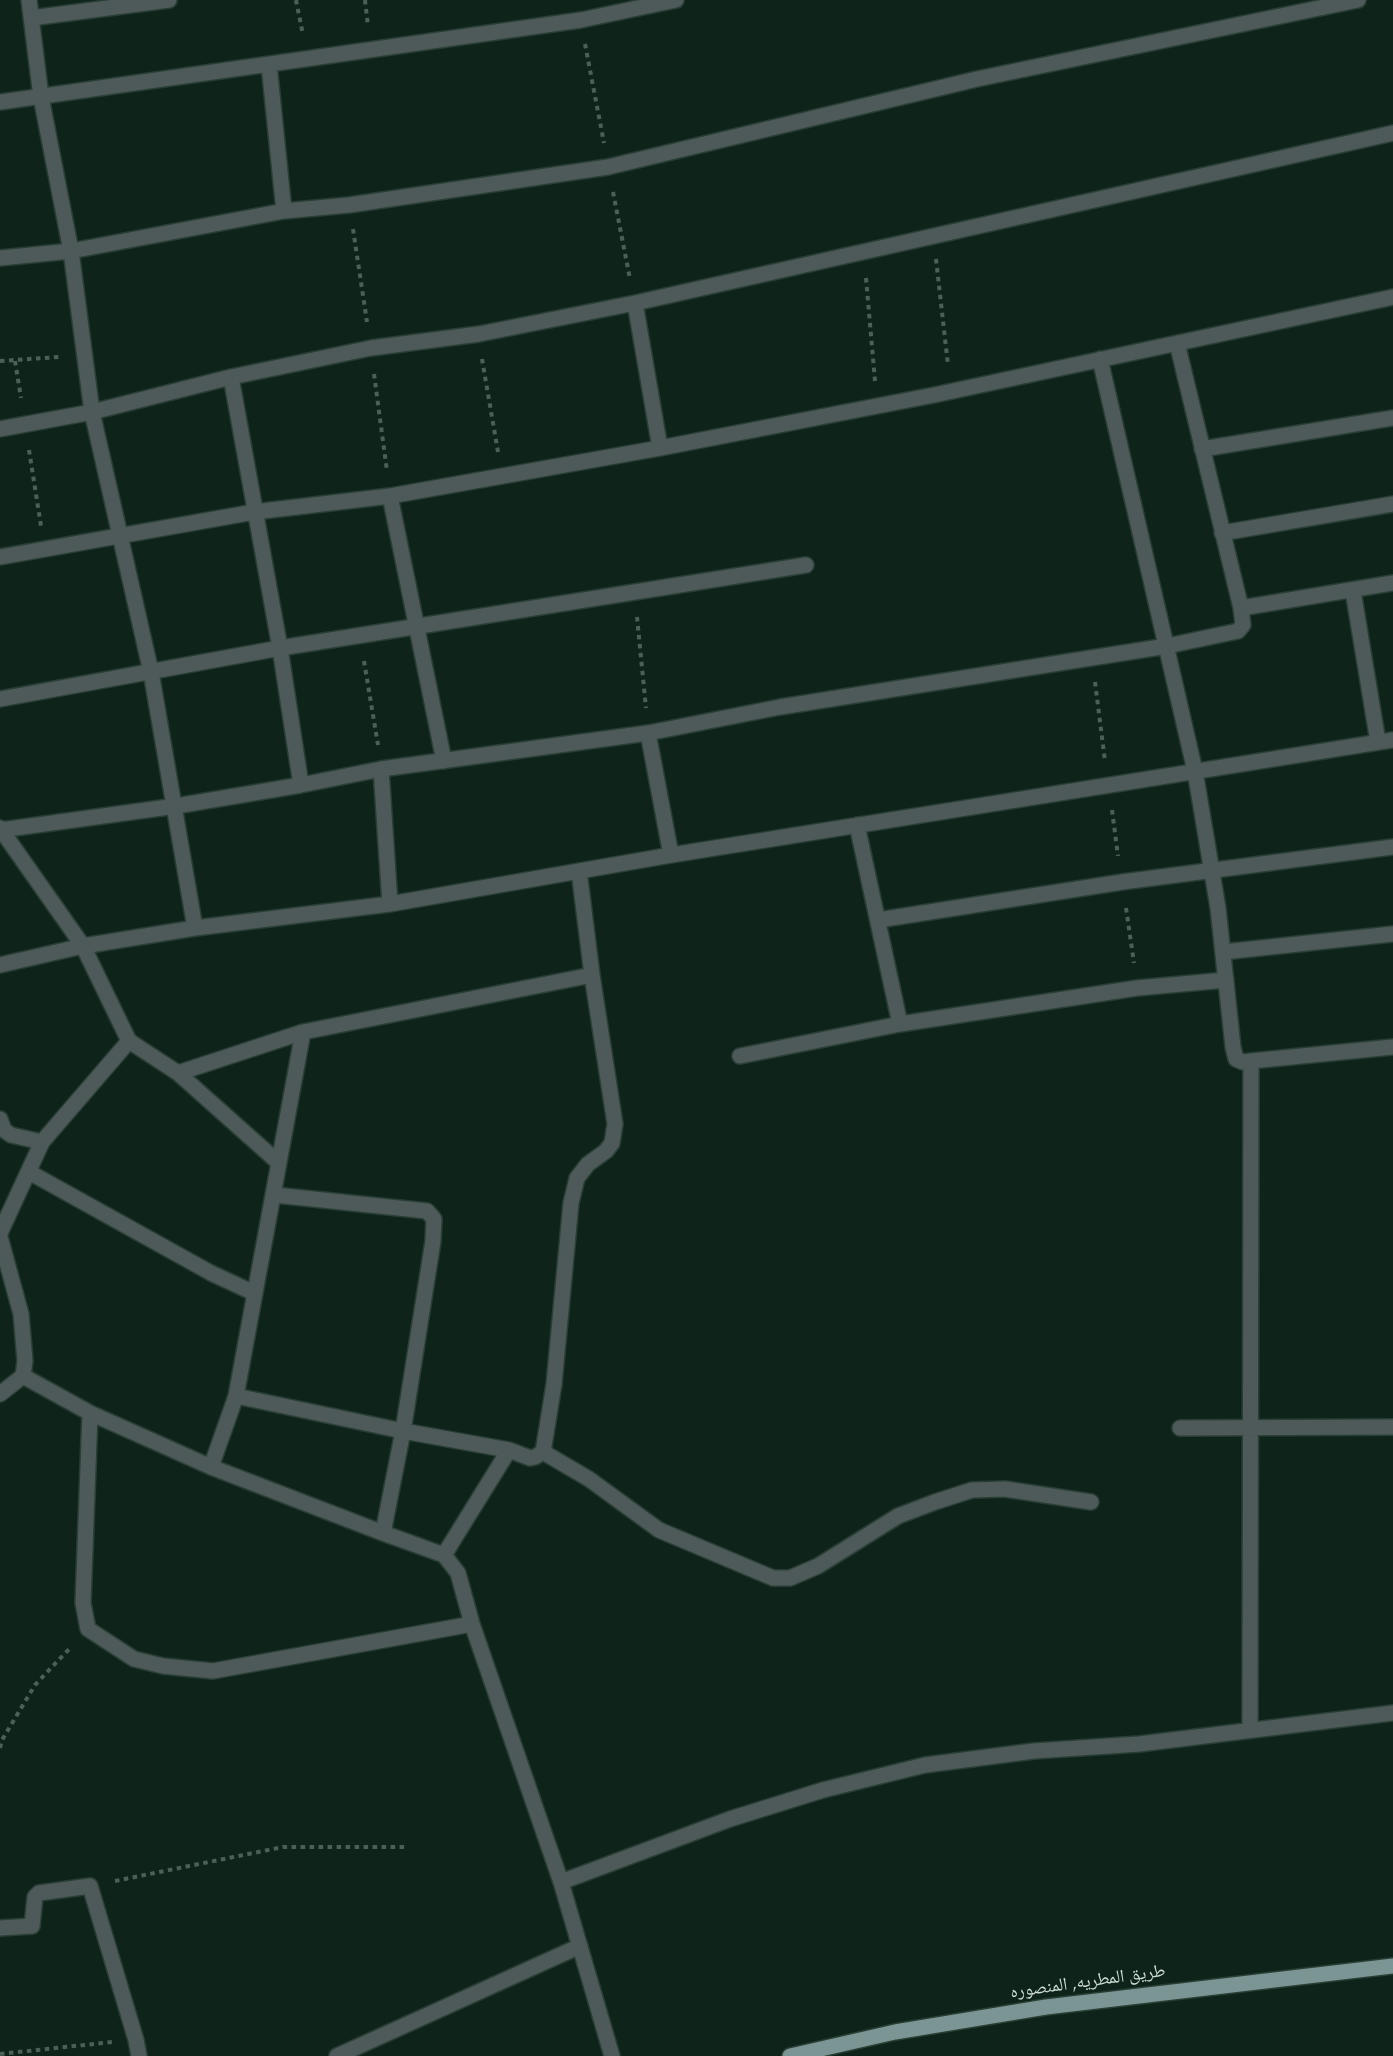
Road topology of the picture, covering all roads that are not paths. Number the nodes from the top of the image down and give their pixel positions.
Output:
1 (29, 0) edge
2 (169, 0) edge
3 (676, 0) edge
4 (1358, 0) edge
5 (628, 5) edge
6 (31, 18) junction
7 (269, 65) junction
8 (41, 98) junction
9 (0, 102) edge
10 (1393, 133) edge
11 (284, 211) junction
12 (71, 251) junction
13 (0, 258) edge
14 (1393, 297) edge
15 (635, 303) junction
16 (1177, 343) junction
17 (1100, 359) junction
18 (231, 377) junction
19 (92, 412) junction
20 (1393, 418) edge
21 (0, 429) edge
22 (660, 448) junction
23 (1203, 449) junction
24 (390, 496) junction
25 (1393, 504) edge
26 (254, 512) junction
27 (1222, 532) junction
28 (119, 536) junction
29 (0, 557) edge
30 (806, 565) dead end
31 (1393, 583) edge
32 (1353, 591) junction
33 (1241, 608) junction
34 (416, 625) junction
35 (1167, 646) junction
36 (280, 648) junction
37 (152, 672) junction
38 (0, 699) edge
39 (648, 733) junction
40 (1385, 741) edge
41 (444, 762) junction
42 (381, 769) junction
43 (1196, 771) junction
44 (302, 785) junction
45 (176, 806) junction
46 (857, 825) junction
47 (0, 829) edge
48 (1393, 847) edge
49 (671, 855) junction
50 (1212, 870) junction
51 (579, 871) junction
52 (390, 904) junction
53 (878, 920) junction
54 (195, 928) junction
55 (1393, 934) edge
56 (83, 946) junction
57 (1223, 952) junction
58 (0, 965) edge
59 (592, 975) junction
60 (1226, 980) junction
61 (900, 1024) junction
62 (303, 1032) junction
63 (129, 1041) junction
64 (1393, 1047) edge
65 (740, 1056) dead end
66 (1251, 1062) junction
67 (178, 1073) junction
68 (0, 1119) edge
69 (42, 1142) junction
70 (279, 1163) junction
71 (29, 1172) junction
72 (275, 1195) junction
73 (0, 1235) edge
74 (254, 1293) junction
75 (23, 1376) junction
76 (0, 1394) edge
77 (236, 1396) junction
78 (90, 1413) junction
79 (1251, 1427) junction
80 (1393, 1427) edge
81 (1180, 1428) dead end
82 (403, 1431) junction
83 (509, 1450) junction
84 (543, 1452) junction
85 (210, 1467) junction
86 (1091, 1502) dead end
87 (383, 1533) junction
88 (444, 1555) junction
89 (472, 1624) junction
90 (1393, 1713) edge
91 (1251, 1730) junction
92 (561, 1882) junction
93 (0, 1928) edge
94 (580, 1946) junction
95 (1393, 1966) edge
96 (139, 2056) edge
97 (337, 2056) edge
98 (612, 2056) edge
99 (790, 2056) edge

1 - 6 street
2 - 6 street
3 - 5 street
4 - 11 street
5 - 7 street
6 - 8 street
7 - 8 street
7 - 11 street
8 - 9 street
8 - 12 street
10 - 15 street
11 - 12 street
12 - 13 street
12 - 19 street
14 - 16 street
15 - 18 street
15 - 22 street
16 - 17 street
16 - 23 street
17 - 22 street
17 - 35 street
18 - 19 street
18 - 26 street
19 - 21 street
19 - 28 street
20 - 23 street
22 - 24 street
23 - 27 street
24 - 26 street
24 - 34 street
25 - 27 street
26 - 28 street
26 - 36 street
27 - 33 street
28 - 29 street
28 - 37 street
30 - 34 street
31 - 32 street
32 - 33 street
32 - 40 street
33 - 35 street
34 - 36 street
34 - 41 street
35 - 39 street
35 - 43 street
36 - 37 street
36 - 44 street
37 - 38 street
37 - 45 street
39 - 41 street
39 - 49 street
40 - 43 street
41 - 42 street
42 - 44 street
42 - 52 street
43 - 46 street
43 - 50 street
44 - 45 street
45 - 47 street
45 - 54 street
46 - 49 street
46 - 53 street
47 - 56 street
48 - 50 street
49 - 51 street
50 - 53 street
50 - 57 street
51 - 52 street
51 - 59 street
52 - 54 street
53 - 61 street
54 - 56 street
55 - 57 street
56 - 58 street
56 - 63 street
57 - 60 street
59 - 62 street
59 - 84 street
60 - 61 street
60 - 66 street
61 - 65 street
62 - 67 street
62 - 70 street
63 - 67 street
63 - 69 street
64 - 66 street
66 - 79 street
67 - 70 street
68 - 69 street
69 - 71 street
70 - 72 street
71 - 73 street
71 - 74 street
72 - 74 street
72 - 82 street
73 - 75 street
74 - 77 street
75 - 76 street
75 - 78 street
77 - 82 street
77 - 85 street
78 - 85 street
78 - 89 street
79 - 80 street
79 - 81 street
79 - 91 street
82 - 83 street
82 - 87 street
83 - 84 street
83 - 88 street
84 - 86 street
85 - 87 street
87 - 88 street
88 - 89 street
89 - 92 street
90 - 91 street
91 - 92 street
92 - 94 street
93 - 96 street
94 - 97 street
94 - 98 street
95 - 99 main road, طريق المطريه, المنصوره

